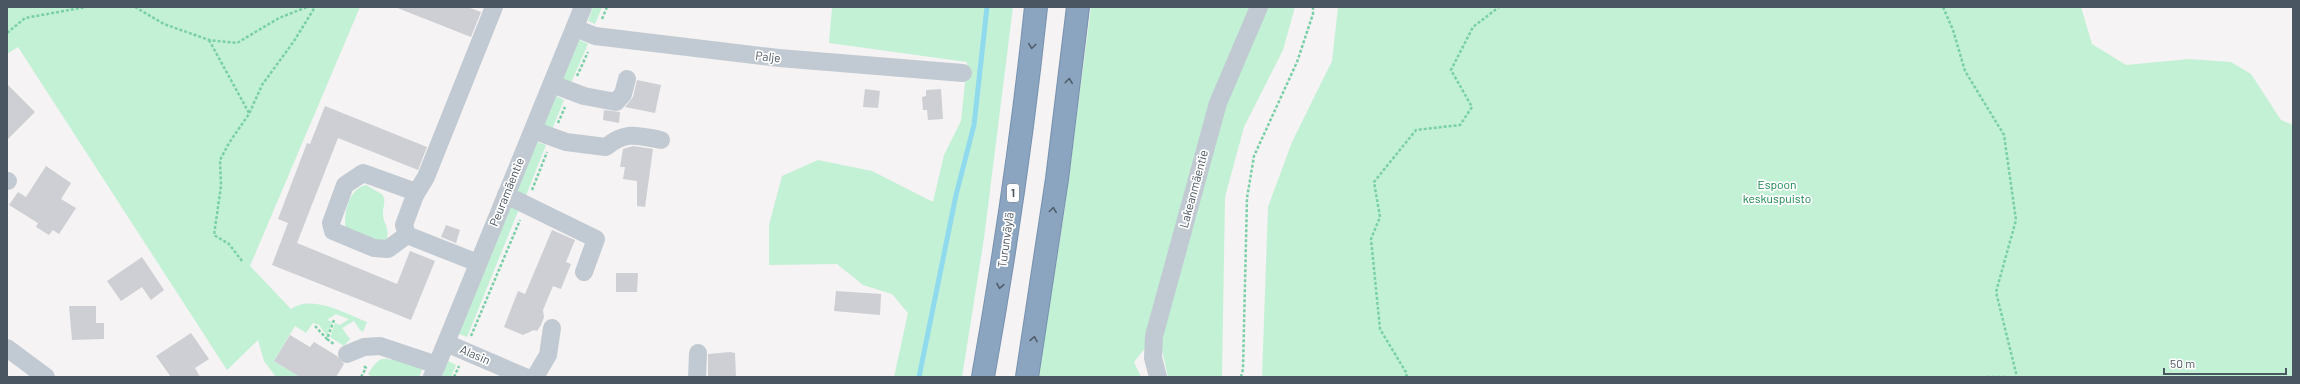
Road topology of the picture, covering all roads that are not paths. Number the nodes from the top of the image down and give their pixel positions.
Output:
1 (494, 7) edge
2 (583, 7) edge
3 (1036, 7) edge
4 (1078, 7) edge
5 (1259, 7) edge
6 (575, 28) junction
7 (963, 73) dead end
8 (627, 79) dead end
9 (552, 84) junction
10 (533, 130) junction
11 (661, 140) dead end
12 (416, 195) junction
13 (506, 195) junction
14 (407, 235) junction
15 (478, 263) junction
16 (584, 272) dead end
17 (552, 328) dead end
18 (446, 343) junction
19 (7, 348) edge
20 (698, 353) dead end
21 (347, 354) dead end
22 (434, 371) edge
23 (46, 377) edge
24 (525, 377) edge
25 (535, 377) edge
26 (697, 377) edge
27 (983, 377) edge
28 (1027, 377) edge
29 (1158, 377) edge

1 - 12 street
2 - 6 street, Peuramäentie
3 -> 27 highway, Turunväylä / 1
28 -> 4 highway
5 - 29 street, Lakeanmäentie
6 - 7 street, Palje
6 - 9 street, Peuramäentie
8 - 9 street
9 - 10 street, Peuramäentie
10 - 11 street
10 - 13 street, Peuramäentie
12 - 14 street
12 - 14 street
13 - 15 street, Peuramäentie
13 - 16 street
14 - 15 street
15 - 18 street, Peuramäentie
17 - 25 street
18 - 22 street, Peuramäentie
18 - 24 street, Alasin
19 - 23 street
20 - 26 street
21 - 22 street

